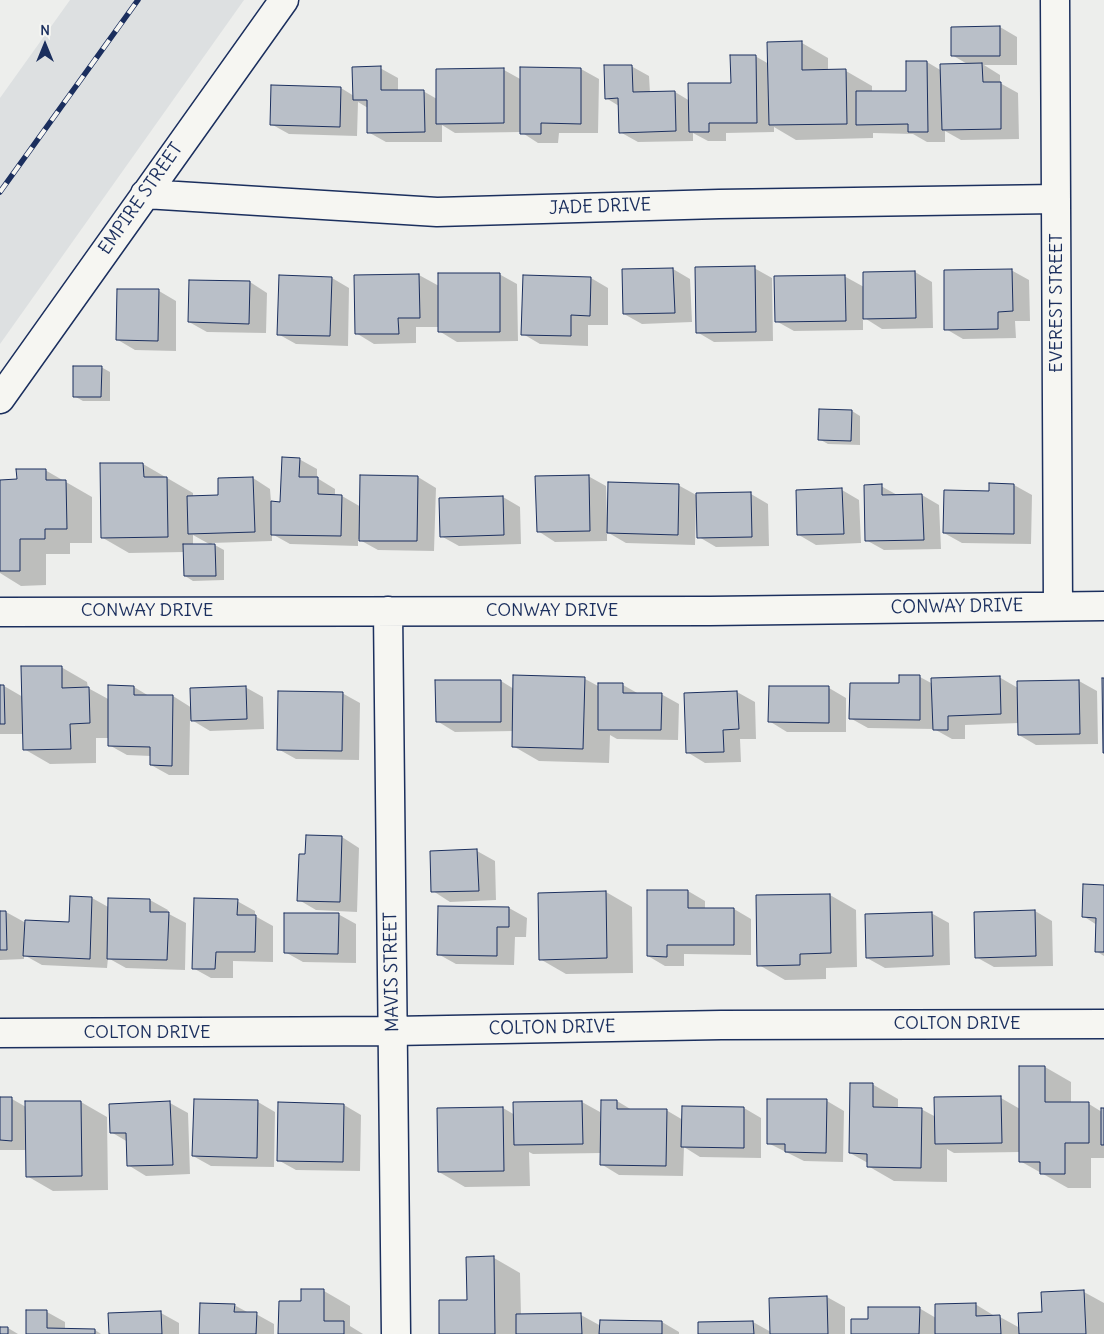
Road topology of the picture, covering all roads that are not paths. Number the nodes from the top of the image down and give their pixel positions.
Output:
1 (284, 0) edge
2 (1055, 0) edge
3 (145, 194) junction
4 (1056, 199) junction
5 (0, 399) edge
6 (1058, 606) junction
7 (1104, 606) edge
8 (388, 611) junction
9 (0, 612) edge
10 (1104, 1024) edge
11 (393, 1031) junction
12 (0, 1033) edge
13 (396, 1334) edge

1 - 3 street, EMPIRE STREET
2 - 4 street, EVEREST STREET
3 - 4 street, JADE DRIVE
3 - 5 street, EMPIRE STREET
4 - 6 street, EVEREST STREET
6 - 7 street, CONWAY DRIVE
6 - 8 street, CONWAY DRIVE
8 - 9 street, CONWAY DRIVE
8 - 11 street, MAVIS STREET
10 - 11 street, COLTON DRIVE
11 - 12 street, COLTON DRIVE
11 - 13 street, MAVIS STREET

